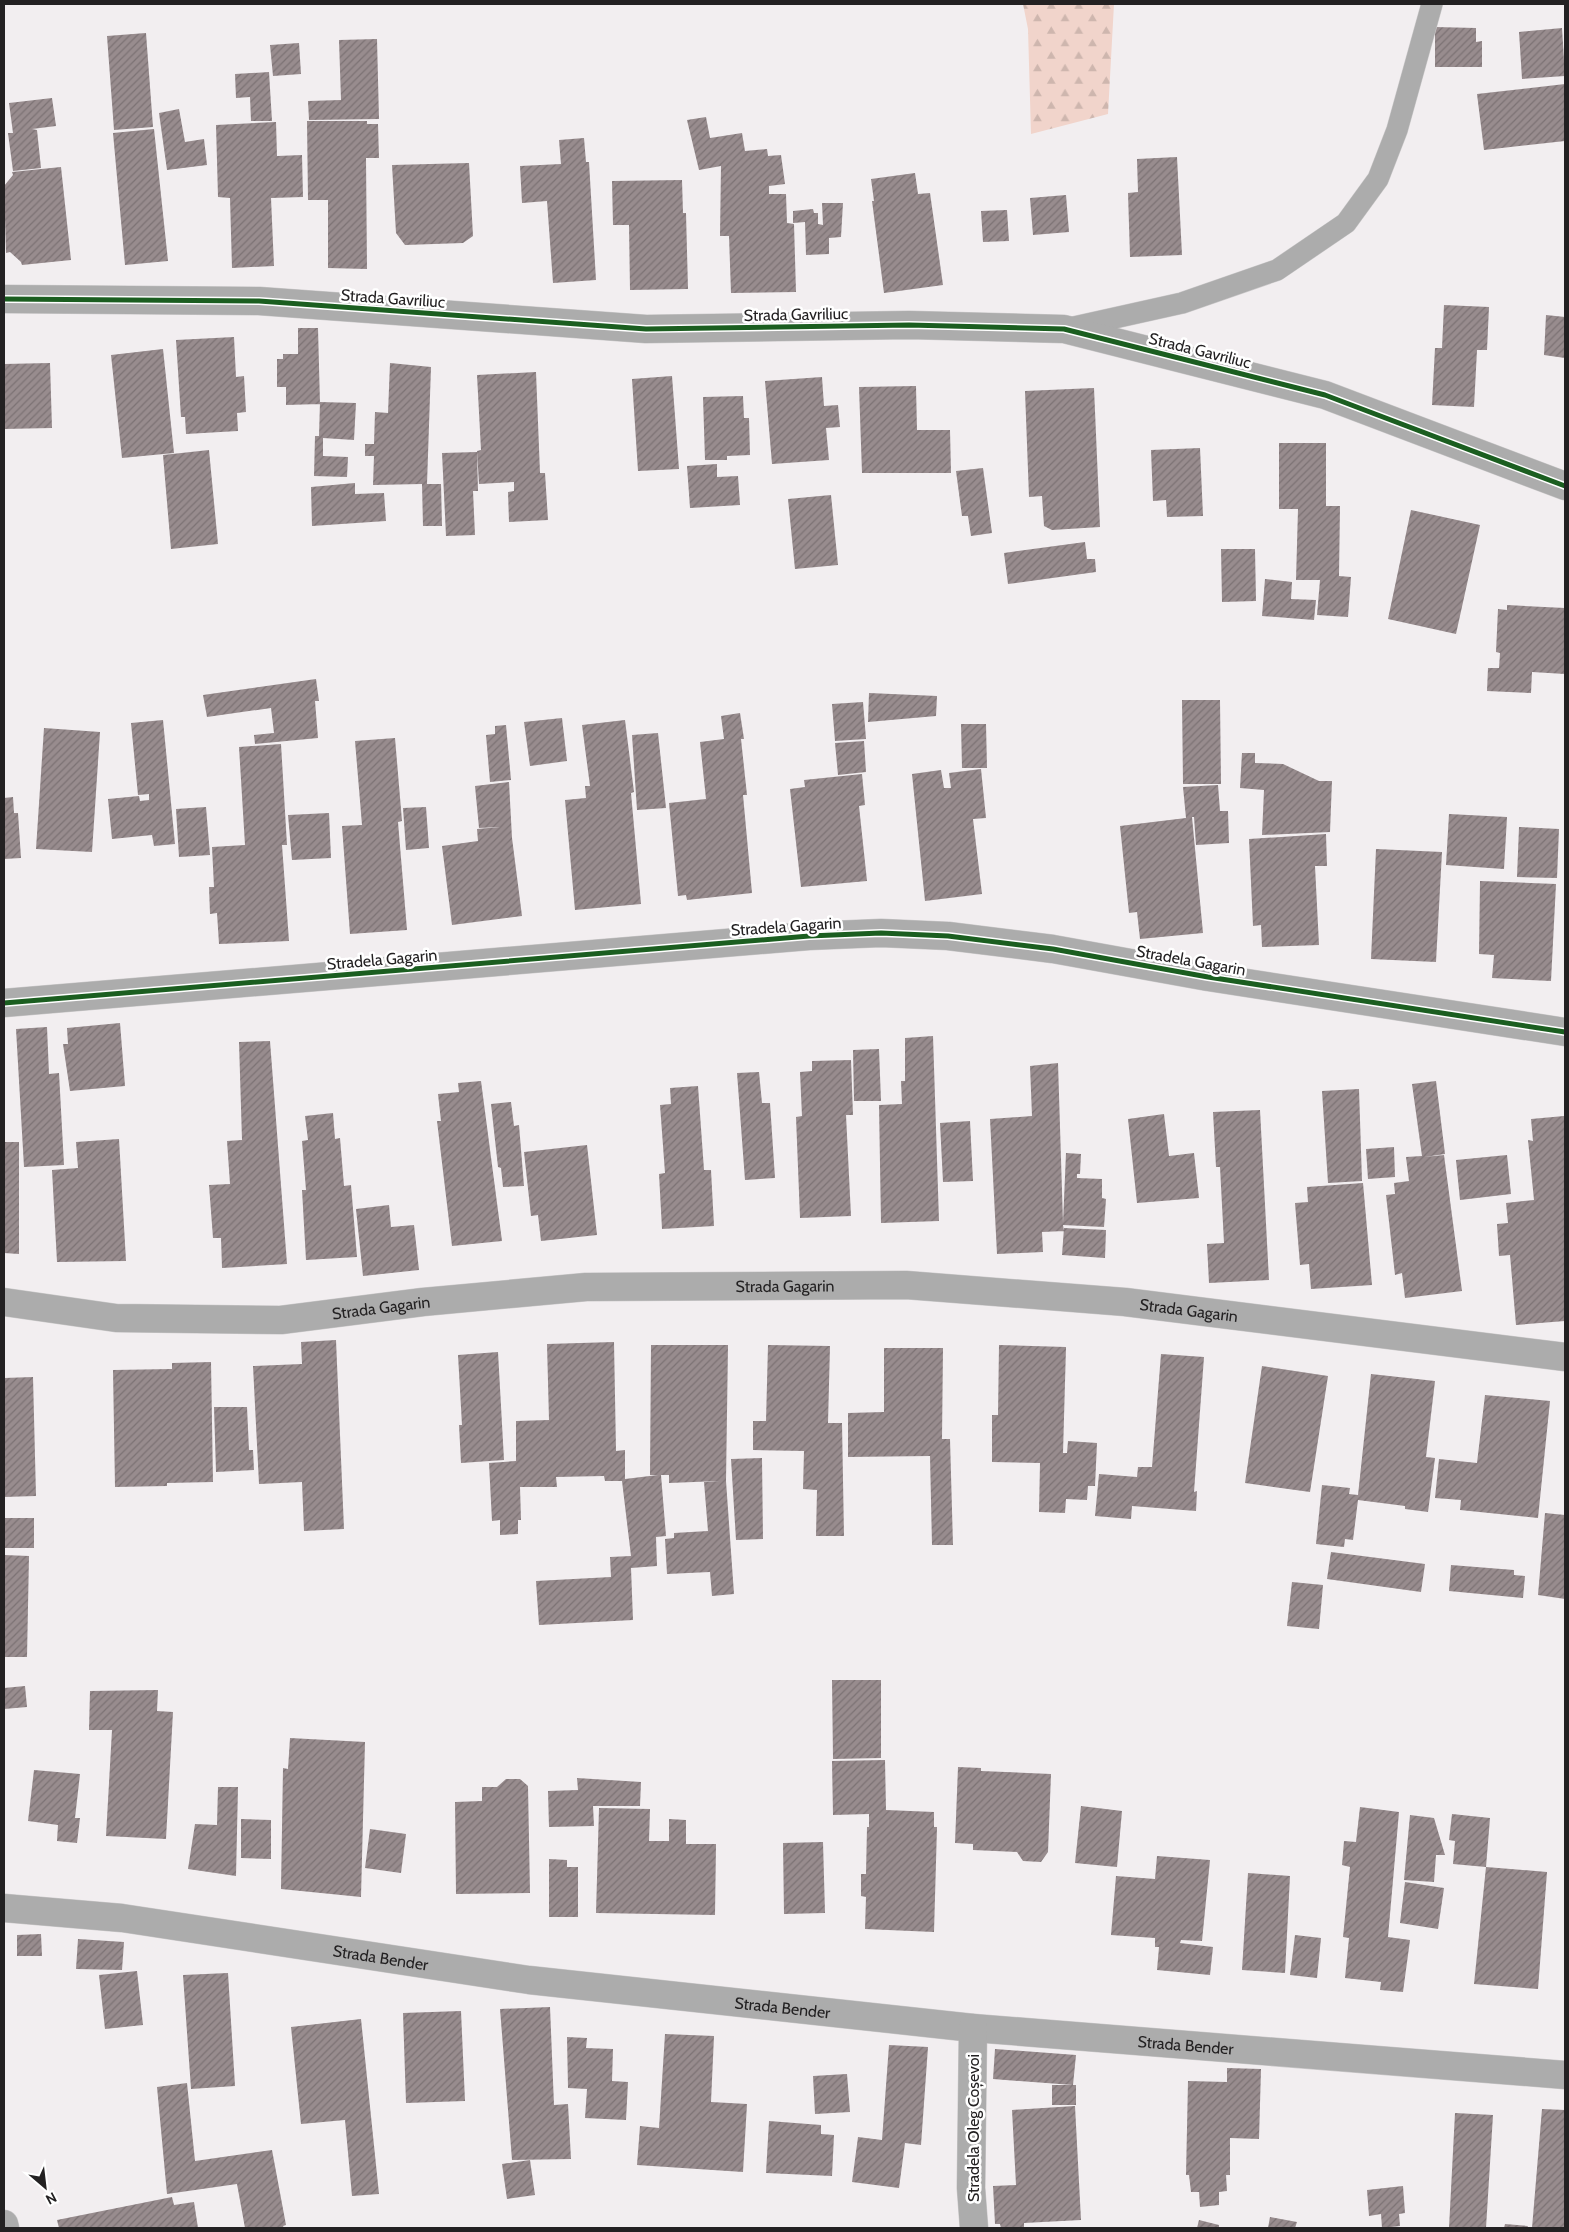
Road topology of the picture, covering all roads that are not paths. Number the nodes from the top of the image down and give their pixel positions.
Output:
1 (1432, 4) edge
2 (4, 299) edge
3 (1064, 329) junction
4 (1565, 486) edge
5 (4, 1003) edge
6 (1565, 1032) edge
7 (4, 1302) edge
8 (1565, 1357) edge
9 (4, 1908) edge
10 (973, 2028) junction
11 (1565, 2075) edge
12 (4, 2224) edge
13 (5, 2228) edge
14 (974, 2228) edge

1 - 3 lane
2 - 3 street, Strada Gavriliuc
3 - 4 street, Strada Gavriliuc
5 - 6 street, Stradela Gagarin
7 - 8 street, Strada Gagarin
9 - 10 street, Strada Bender
10 - 11 street, Strada Bender
10 - 14 street, Stradela Oleg Coșevoi
12 - 13 street

